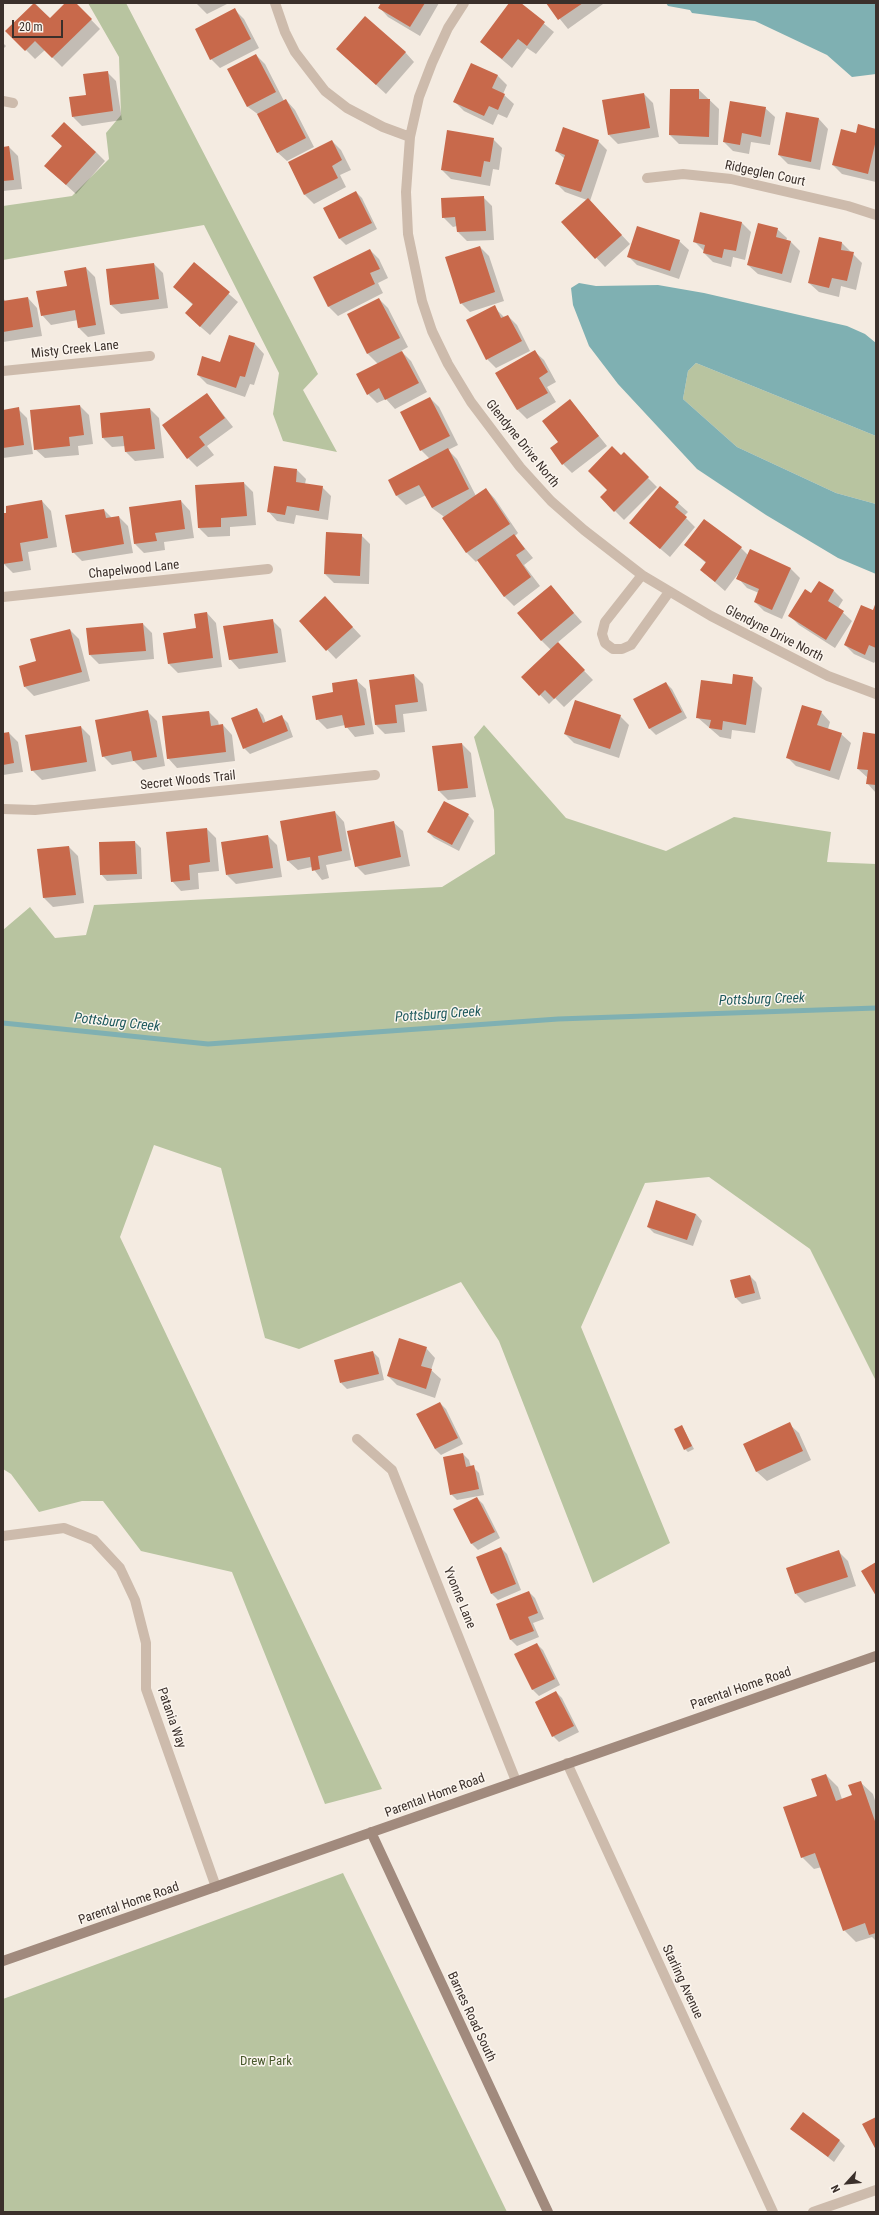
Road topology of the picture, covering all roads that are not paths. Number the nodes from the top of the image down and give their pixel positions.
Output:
1 (275, 3) edge
2 (464, 3) edge
3 (410, 137) junction
4 (647, 178) dead end
5 (876, 215) edge
6 (150, 356) dead end
7 (3, 371) edge
8 (268, 570) dead end
9 (642, 575) junction
10 (669, 592) junction
11 (3, 597) edge
12 (874, 694) edge
13 (375, 775) dead end
14 (3, 809) edge
15 (357, 1439) dead end
16 (3, 1536) edge
17 (876, 1656) edge
18 (567, 1763) junction
19 (516, 1781) junction
20 (371, 1832) junction
21 (216, 1887) junction
22 (3, 1961) edge
23 (876, 2190) edge
24 (548, 2212) edge
25 (773, 2212) edge
26 (813, 2212) edge

1 - 3 street
2 - 3 street, Glendyne Drive North
3 - 9 street, Glendyne Drive North
4 - 5 street, Ridgeglen Court
6 - 7 street, Misty Creek Lane
8 - 11 street, Chapelwood Lane
9 - 10 street, Glendyne Drive North
9 - 10 street
10 - 12 street, Glendyne Drive North
13 - 14 street, Secret Woods Trail
15 - 19 street, Yvonne Lane
16 - 21 street, Patania Way
17 - 18 main road, Parental Home Road
18 - 19 main road, Parental Home Road
18 - 25 street, Starling Avenue
19 - 20 main road, Parental Home Road
20 - 21 main road, Parental Home Road
20 - 24 main road, Barnes Road South
21 - 22 main road, Parental Home Road
23 - 26 street

